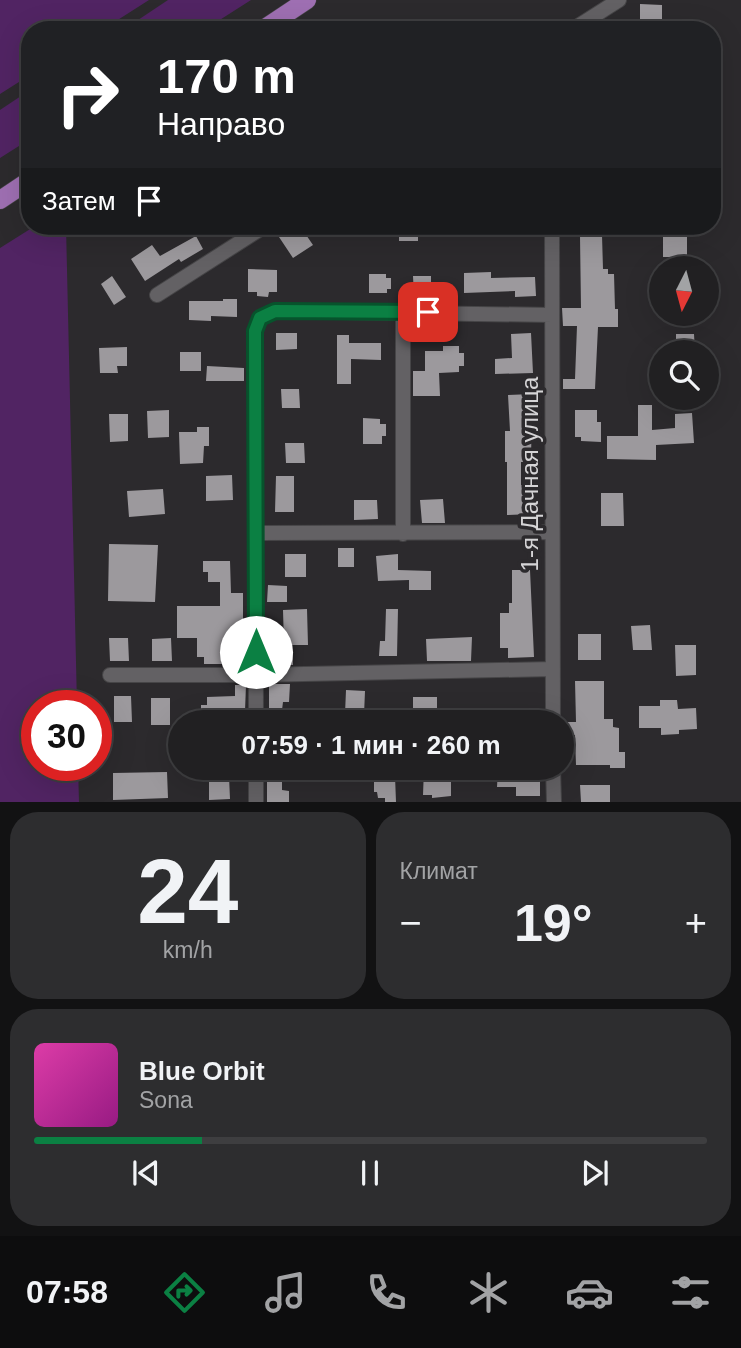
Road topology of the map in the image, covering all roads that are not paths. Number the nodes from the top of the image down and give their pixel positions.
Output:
1 (307, 0) edge
2 (618, 0) edge
3 (276, 21) edge
4 (586, 21) edge
5 (21, 186) edge
6 (0, 200) edge
7 (251, 235) edge
8 (552, 235) edge
9 (157, 295) dead end
10 (403, 312) junction
11 (552, 315) junction
12 (552, 532) junction
13 (256, 533) junction
14 (403, 534) junction
15 (553, 669) junction
16 (110, 675) dead end
17 (256, 675) junction
18 (256, 710) edge
19 (553, 710) edge
20 (256, 780) edge
21 (553, 780) edge
22 (256, 802) edge
23 (554, 802) edge

1 - 3 main road
2 - 4 street
5 - 6 main road
7 - 9 street
8 - 11 street, 1-я Дачная улица
10 - 11 street
10 - 13 street
10 - 14 street
11 - 12 street, 1-я Дачная улица
12 - 14 street
12 - 15 street, 1-я Дачная улица
13 - 14 street
13 - 17 street
15 - 17 street
15 - 19 street, 1-я Дачная улица
16 - 17 street
17 - 18 street
20 - 22 street
21 - 23 street

